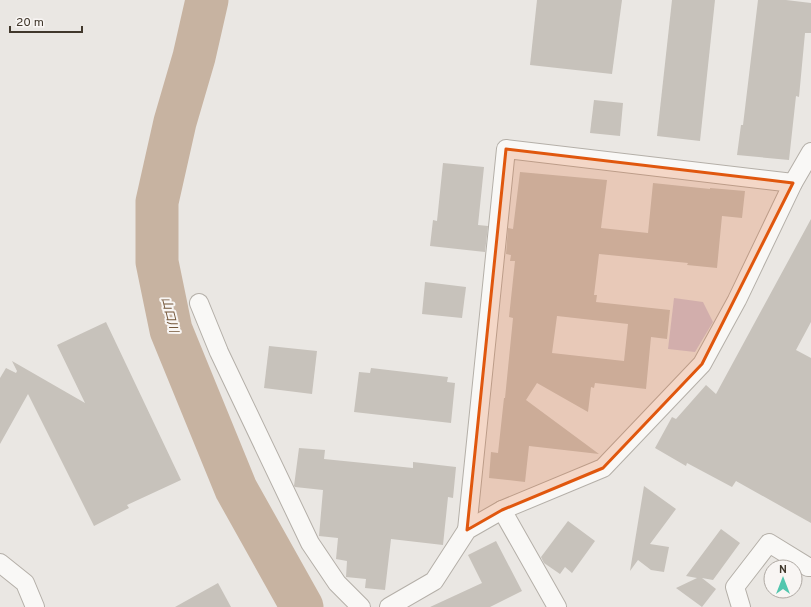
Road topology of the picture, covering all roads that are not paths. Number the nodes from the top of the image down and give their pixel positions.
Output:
1 (811, 152) edge
2 (793, 183) junction
3 (198, 303) dead end
4 (502, 510) junction
5 (467, 530) junction
6 (0, 563) edge
7 (811, 567) edge
8 (35, 607) edge
9 (361, 607) edge
10 (389, 607) edge
11 (557, 607) edge
12 (741, 607) edge

1 - 2 street
2 - 4 street
2 - 5 street
3 - 9 street
4 - 5 street
4 - 11 street
5 - 10 street
6 - 8 street
7 - 12 street

